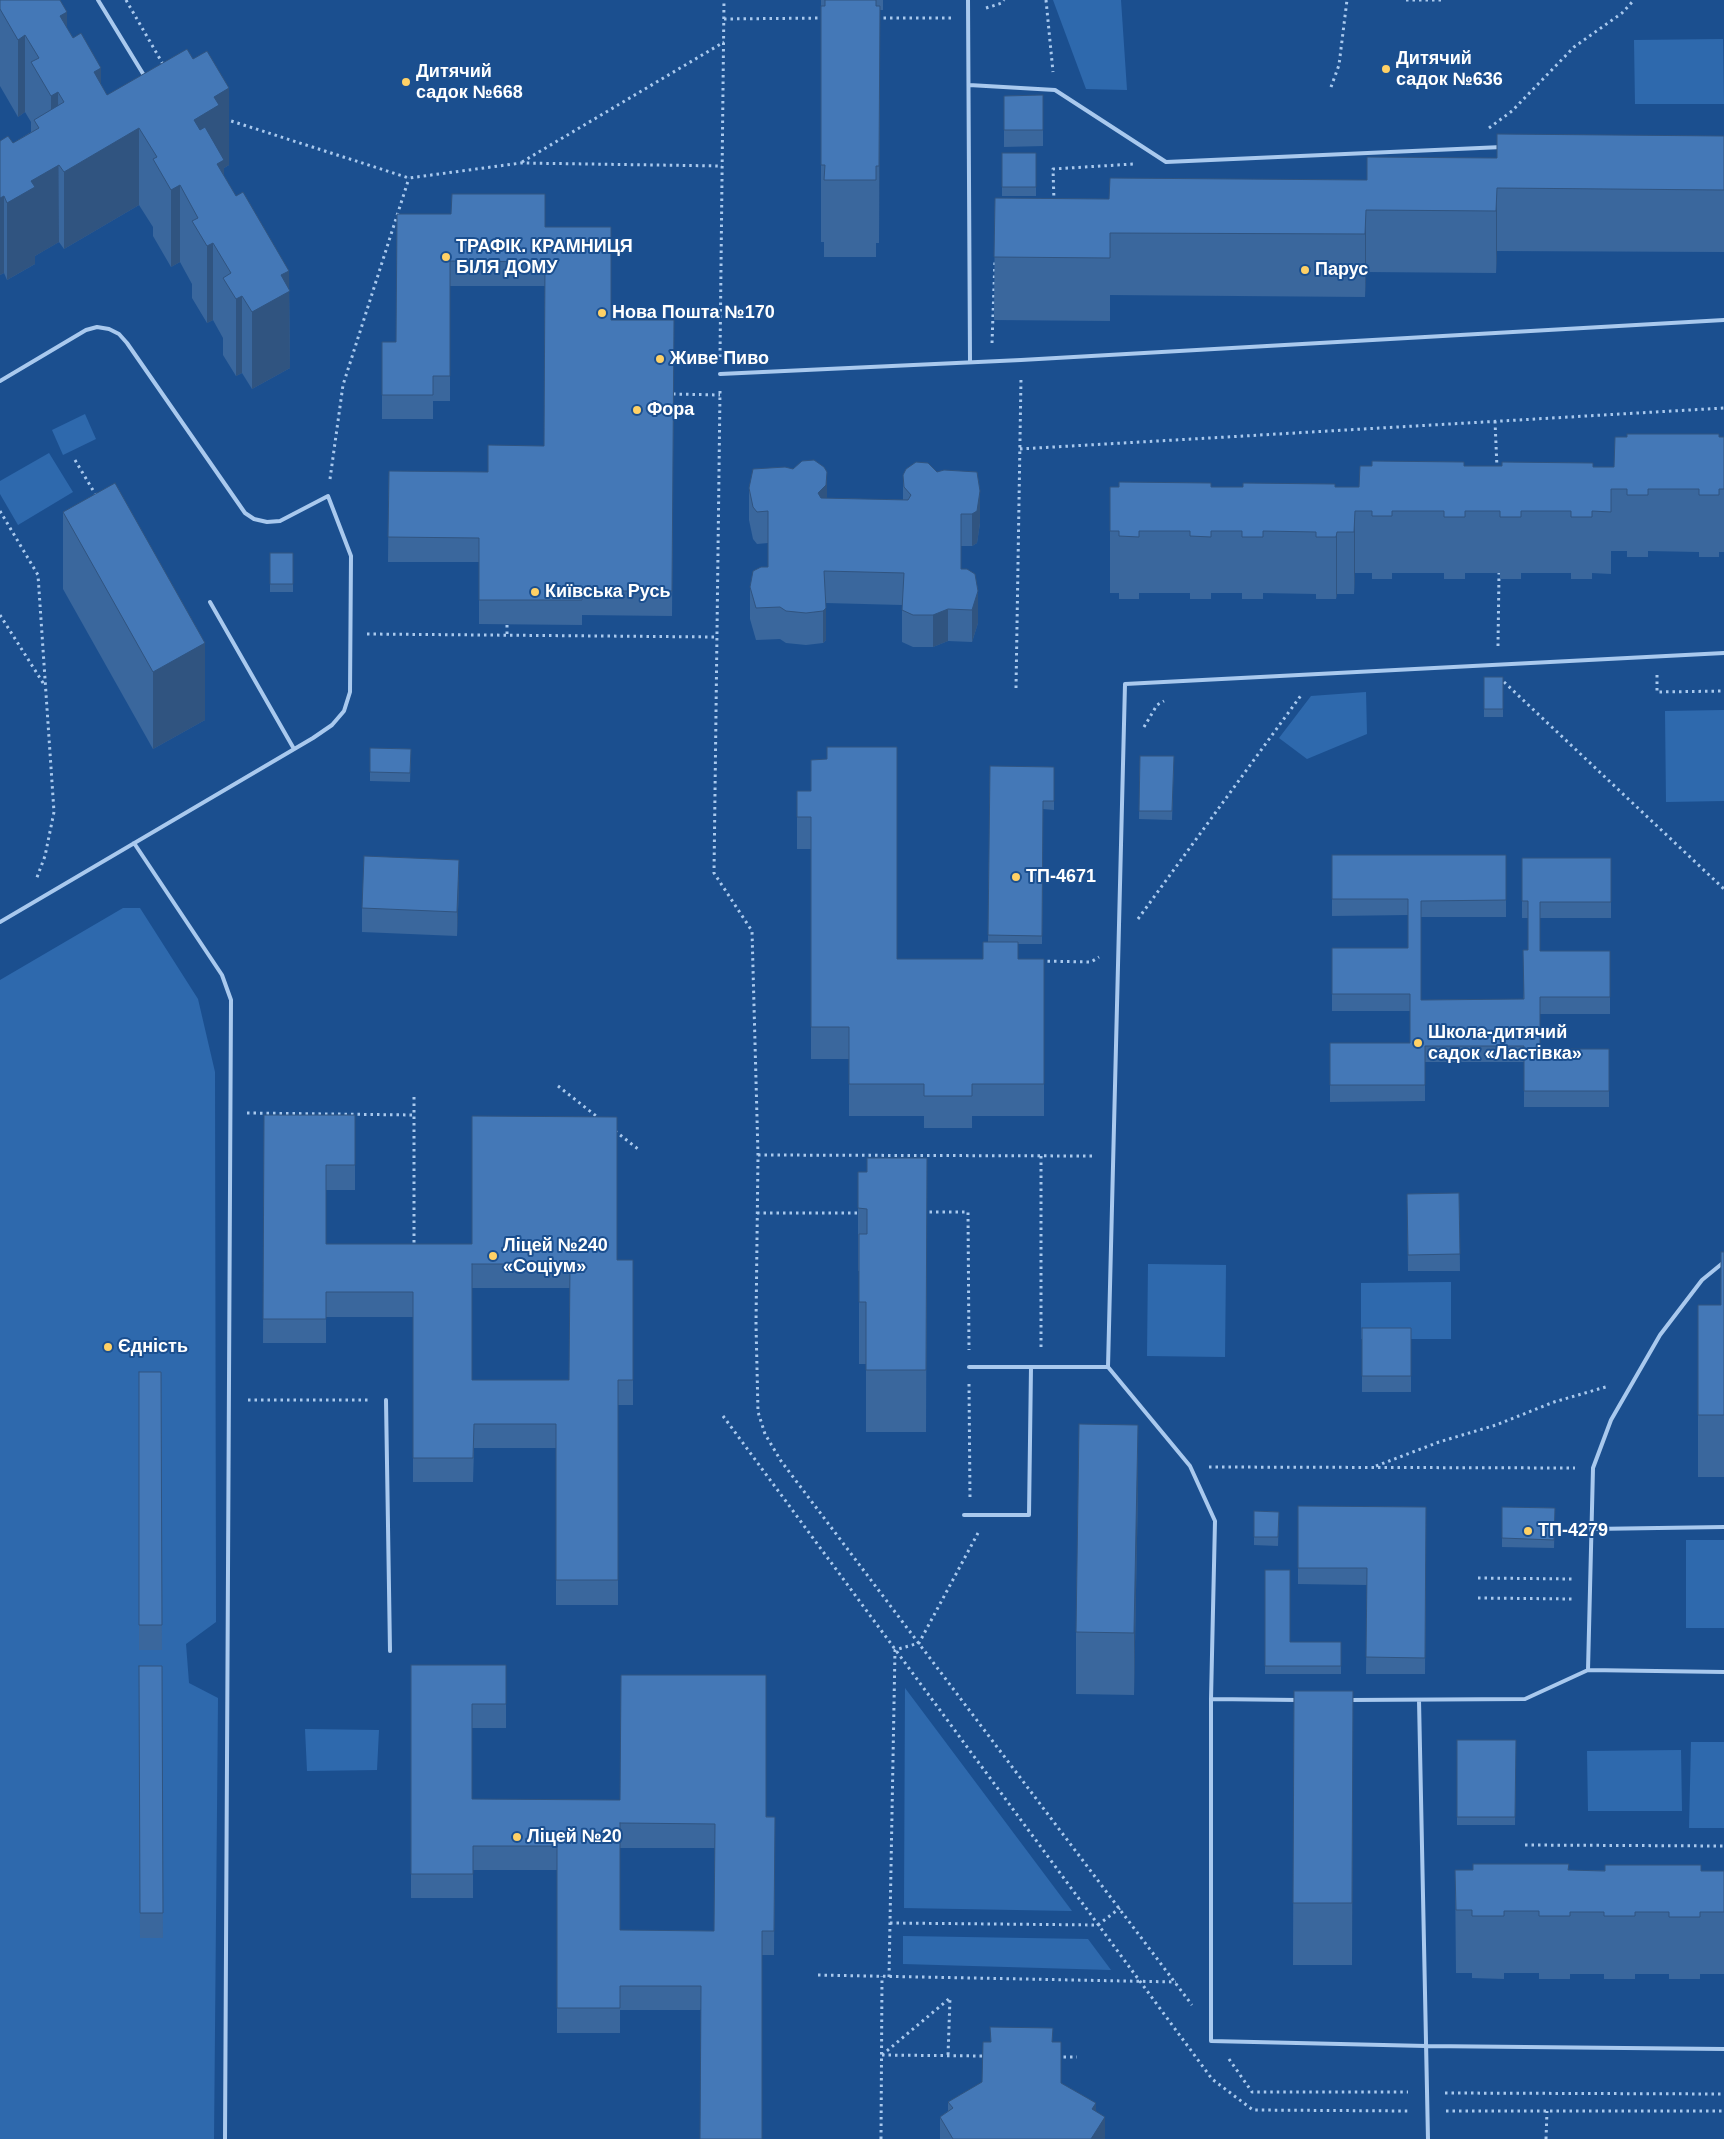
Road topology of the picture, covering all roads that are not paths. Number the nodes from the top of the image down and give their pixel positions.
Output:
1 (98, 0) edge
2 (968, 0) edge
3 (146, 79) edge
4 (969, 85) junction
5 (1511, 146) edge
6 (1724, 320) edge
7 (970, 362) junction
8 (720, 374) road end
9 (0, 381) edge
10 (210, 602) dead end
11 (1724, 653) edge
12 (294, 749) junction
13 (134, 843) junction
14 (0, 922) edge
15 (1724, 1262) edge
16 (969, 1367) road end
17 (1031, 1367) junction
18 (1108, 1367) junction
19 (386, 1400) road end
20 (964, 1515) dead end
21 (1724, 1527) edge
22 (1592, 1529) junction
23 (390, 1651) dead end
24 (1588, 1670) junction
25 (1724, 1672) edge
26 (1211, 1699) junction
27 (1306, 1700) edge
28 (1344, 1700) edge
29 (1419, 1700) junction
30 (1426, 2046) junction
31 (1724, 2048) edge
32 (225, 2139) edge
33 (1428, 2139) edge

1 - 3 lane
2 - 4 lane
4 - 5 lane
4 - 7 lane
6 - 7 lane
7 - 8 lane
9 - 12 lane
10 - 12 lane
11 - 18 lane
12 - 13 lane
13 - 14 lane
13 - 32 lane
15 - 22 lane
16 - 17 lane
17 - 18 lane
17 - 20 lane
18 - 26 lane
19 - 23 lane
21 - 22 lane
22 - 24 lane
24 - 25 lane
24 - 29 lane
26 - 27 lane
26 - 30 lane
28 - 29 lane
29 - 30 lane
30 - 31 lane
30 - 33 lane

